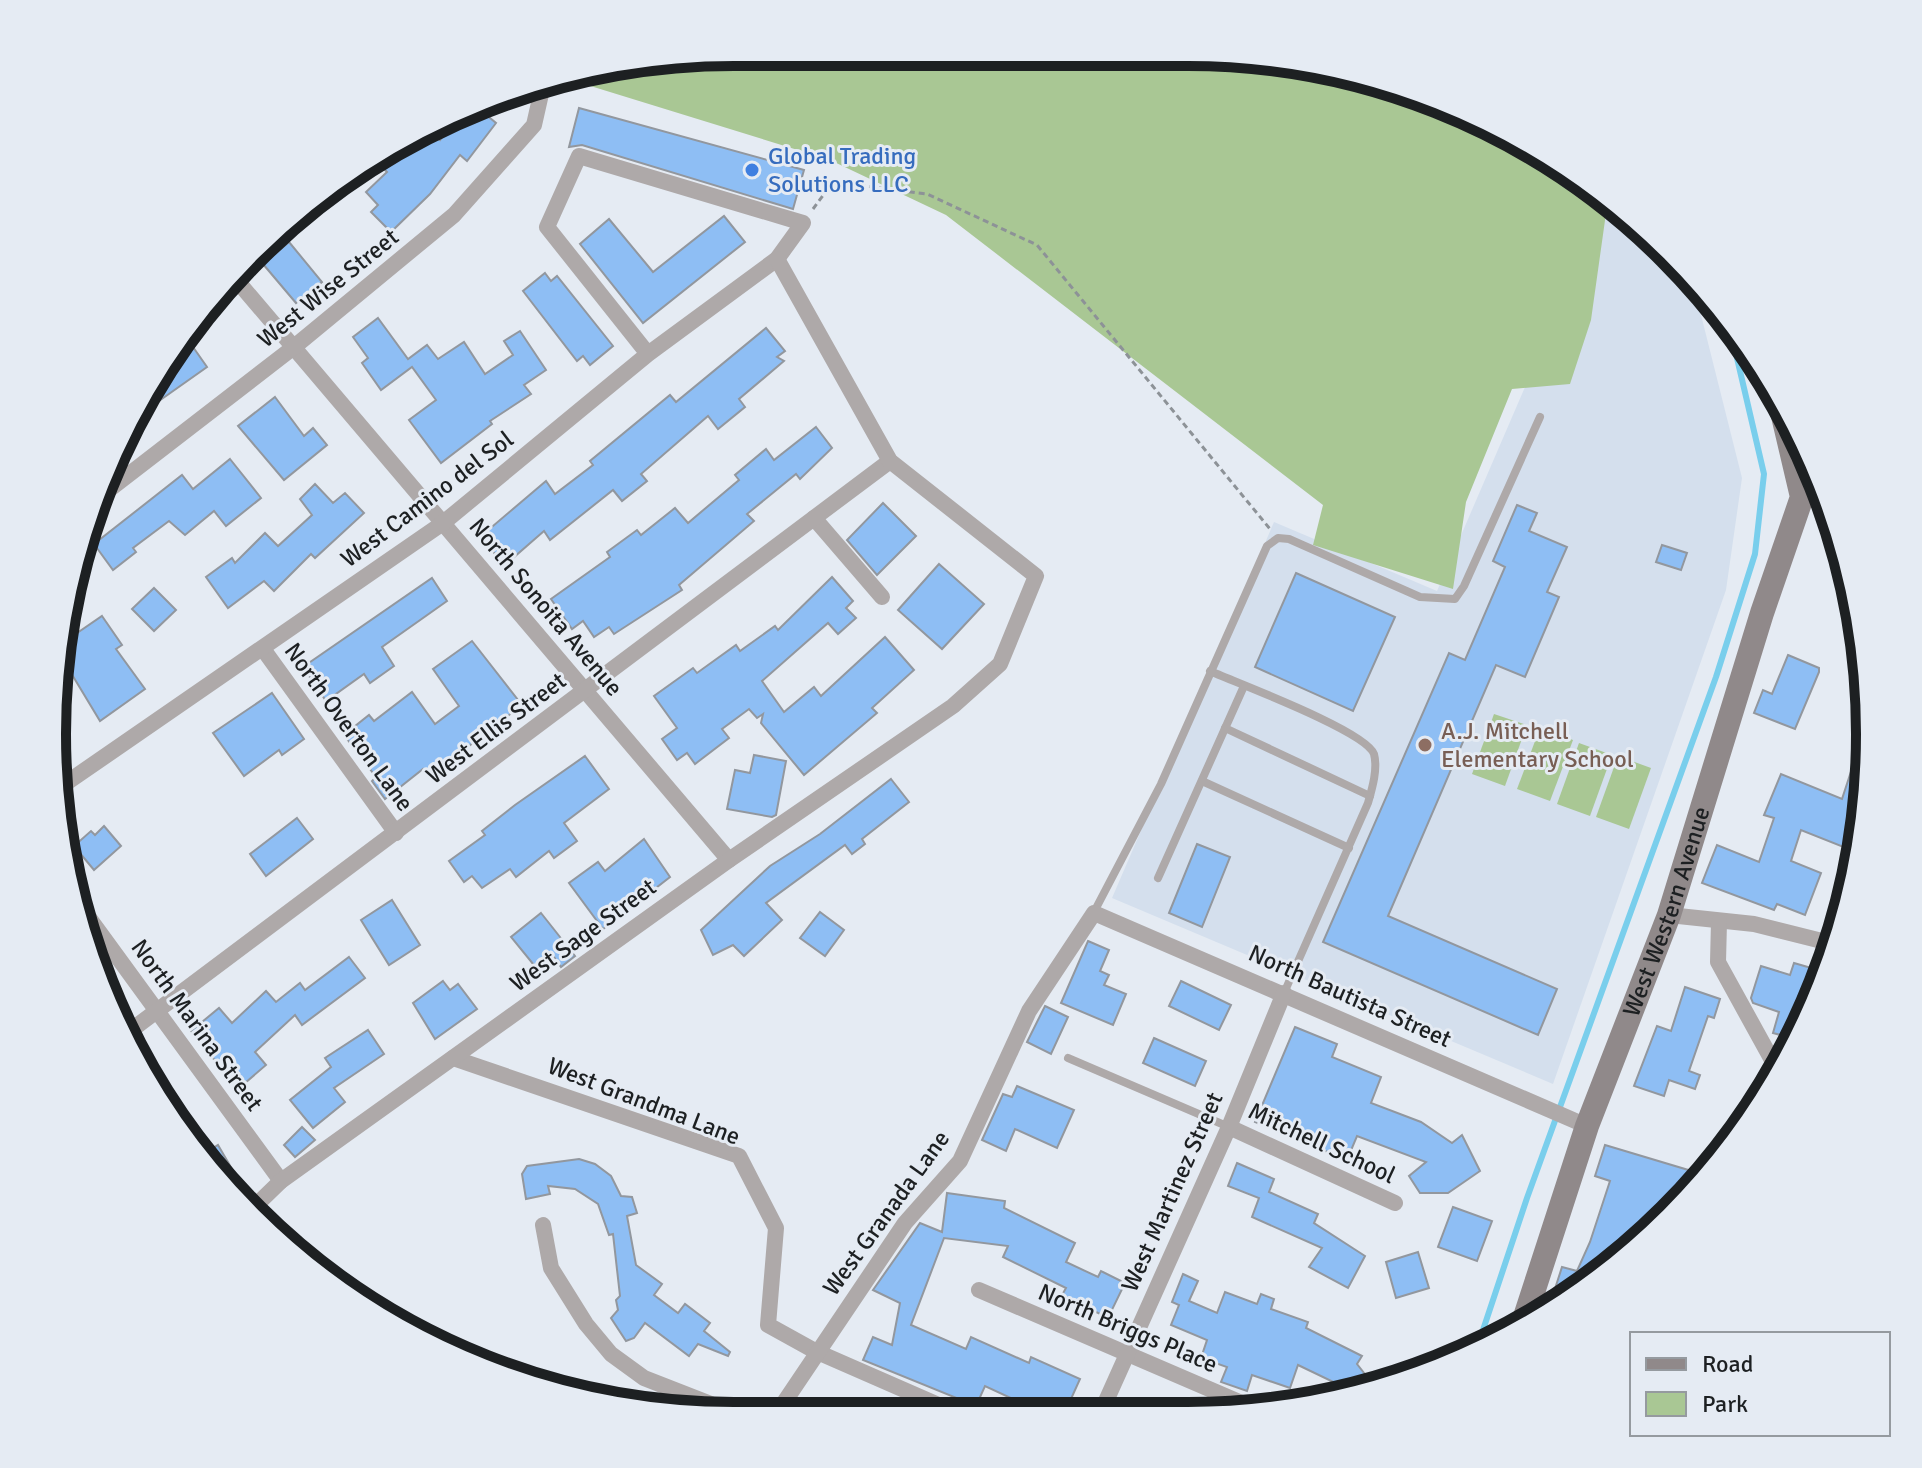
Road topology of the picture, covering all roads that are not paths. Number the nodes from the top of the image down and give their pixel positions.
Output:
1 (541, 95) edge
2 (777, 259) junction
3 (241, 285) edge
4 (294, 347) junction
5 (648, 354) junction
6 (1540, 417) dead end
7 (890, 461) junction
8 (114, 486) edge
9 (1812, 497) edge
10 (814, 518) junction
11 (443, 523) junction
12 (882, 597) dead end
13 (263, 649) junction
14 (1210, 671) junction
15 (1244, 686) junction
16 (585, 691) junction
17 (1225, 728) junction
18 (1202, 781) junction
19 (67, 782) edge
20 (1370, 796) junction
21 (396, 833) junction
22 (1349, 848) junction
23 (729, 860) junction
24 (1158, 878) dead end
25 (1094, 913) junction
26 (1669, 915) junction
27 (1719, 922) junction
28 (94, 925) edge
29 (1823, 941) edge
30 (1284, 993) junction
31 (158, 1012) junction
32 (135, 1028) edge
33 (453, 1058) junction
34 (1068, 1058) dead end
35 (1772, 1059) edge
36 (1587, 1126) junction
37 (1229, 1127) junction
38 (281, 1181) junction
39 (259, 1203) edge
40 (1395, 1203) dead end
41 (543, 1225) dead end
42 (979, 1290) dead end
43 (1527, 1310) edge
44 (815, 1351) junction
45 (1126, 1354) junction
46 (704, 1401) edge
47 (1236, 1401) edge
48 (784, 1402) edge
49 (932, 1402) edge
50 (1105, 1402) edge

1 - 4 street, West Wise Street
2 - 5 street, West Camino del Sol
2 - 5 street, West Camino del Sol
2 - 7 street
3 - 4 street, North Sonoita Avenue
4 - 8 street, West Wise Street
4 - 11 street, North Sonoita Avenue
5 - 11 street, West Camino del Sol
6 - 14 lane
7 - 10 street, West Ellis Street
7 - 23 street, West Sage Street
9 - 26 street, West Western Avenue
10 - 12 street
10 - 16 street, West Ellis Street
11 - 13 street, West Camino del Sol
11 - 16 street, North Sonoita Avenue
13 - 19 street, West Camino del Sol
13 - 21 street, North Overton Lane
14 - 15 lane
14 - 25 lane
15 - 17 lane
15 - 20 lane
16 - 21 street, West Ellis Street
16 - 23 street, North Sonoita Avenue
17 - 18 lane
17 - 20 lane
18 - 22 lane
18 - 24 lane
20 - 22 lane
21 - 31 street, West Ellis Street
22 - 30 lane
23 - 33 street, West Sage Street
25 - 30 street, North Bautista Street
25 - 44 street, West Granada Lane
26 - 27 street
26 - 36 street, West Western Avenue
27 - 29 street
27 - 35 street
28 - 31 street, North Marina Street
30 - 36 street, North Bautista Street
30 - 37 street, West Martinez Street
31 - 32 street, West Ellis Street
31 - 38 street, North Marina Street
33 - 38 street, West Sage Street
33 - 44 street, West Grandma Lane
34 - 37 lane
36 - 43 street, West Western Avenue
37 - 40 street, Mitchell School
37 - 45 street, West Martinez Street
38 - 39 street, West Sage Street
41 - 46 street
42 - 45 street, North Briggs Place
44 - 48 street, West Granada Lane
44 - 49 street
45 - 47 street, North Briggs Place
45 - 50 street, West Martinez Street

